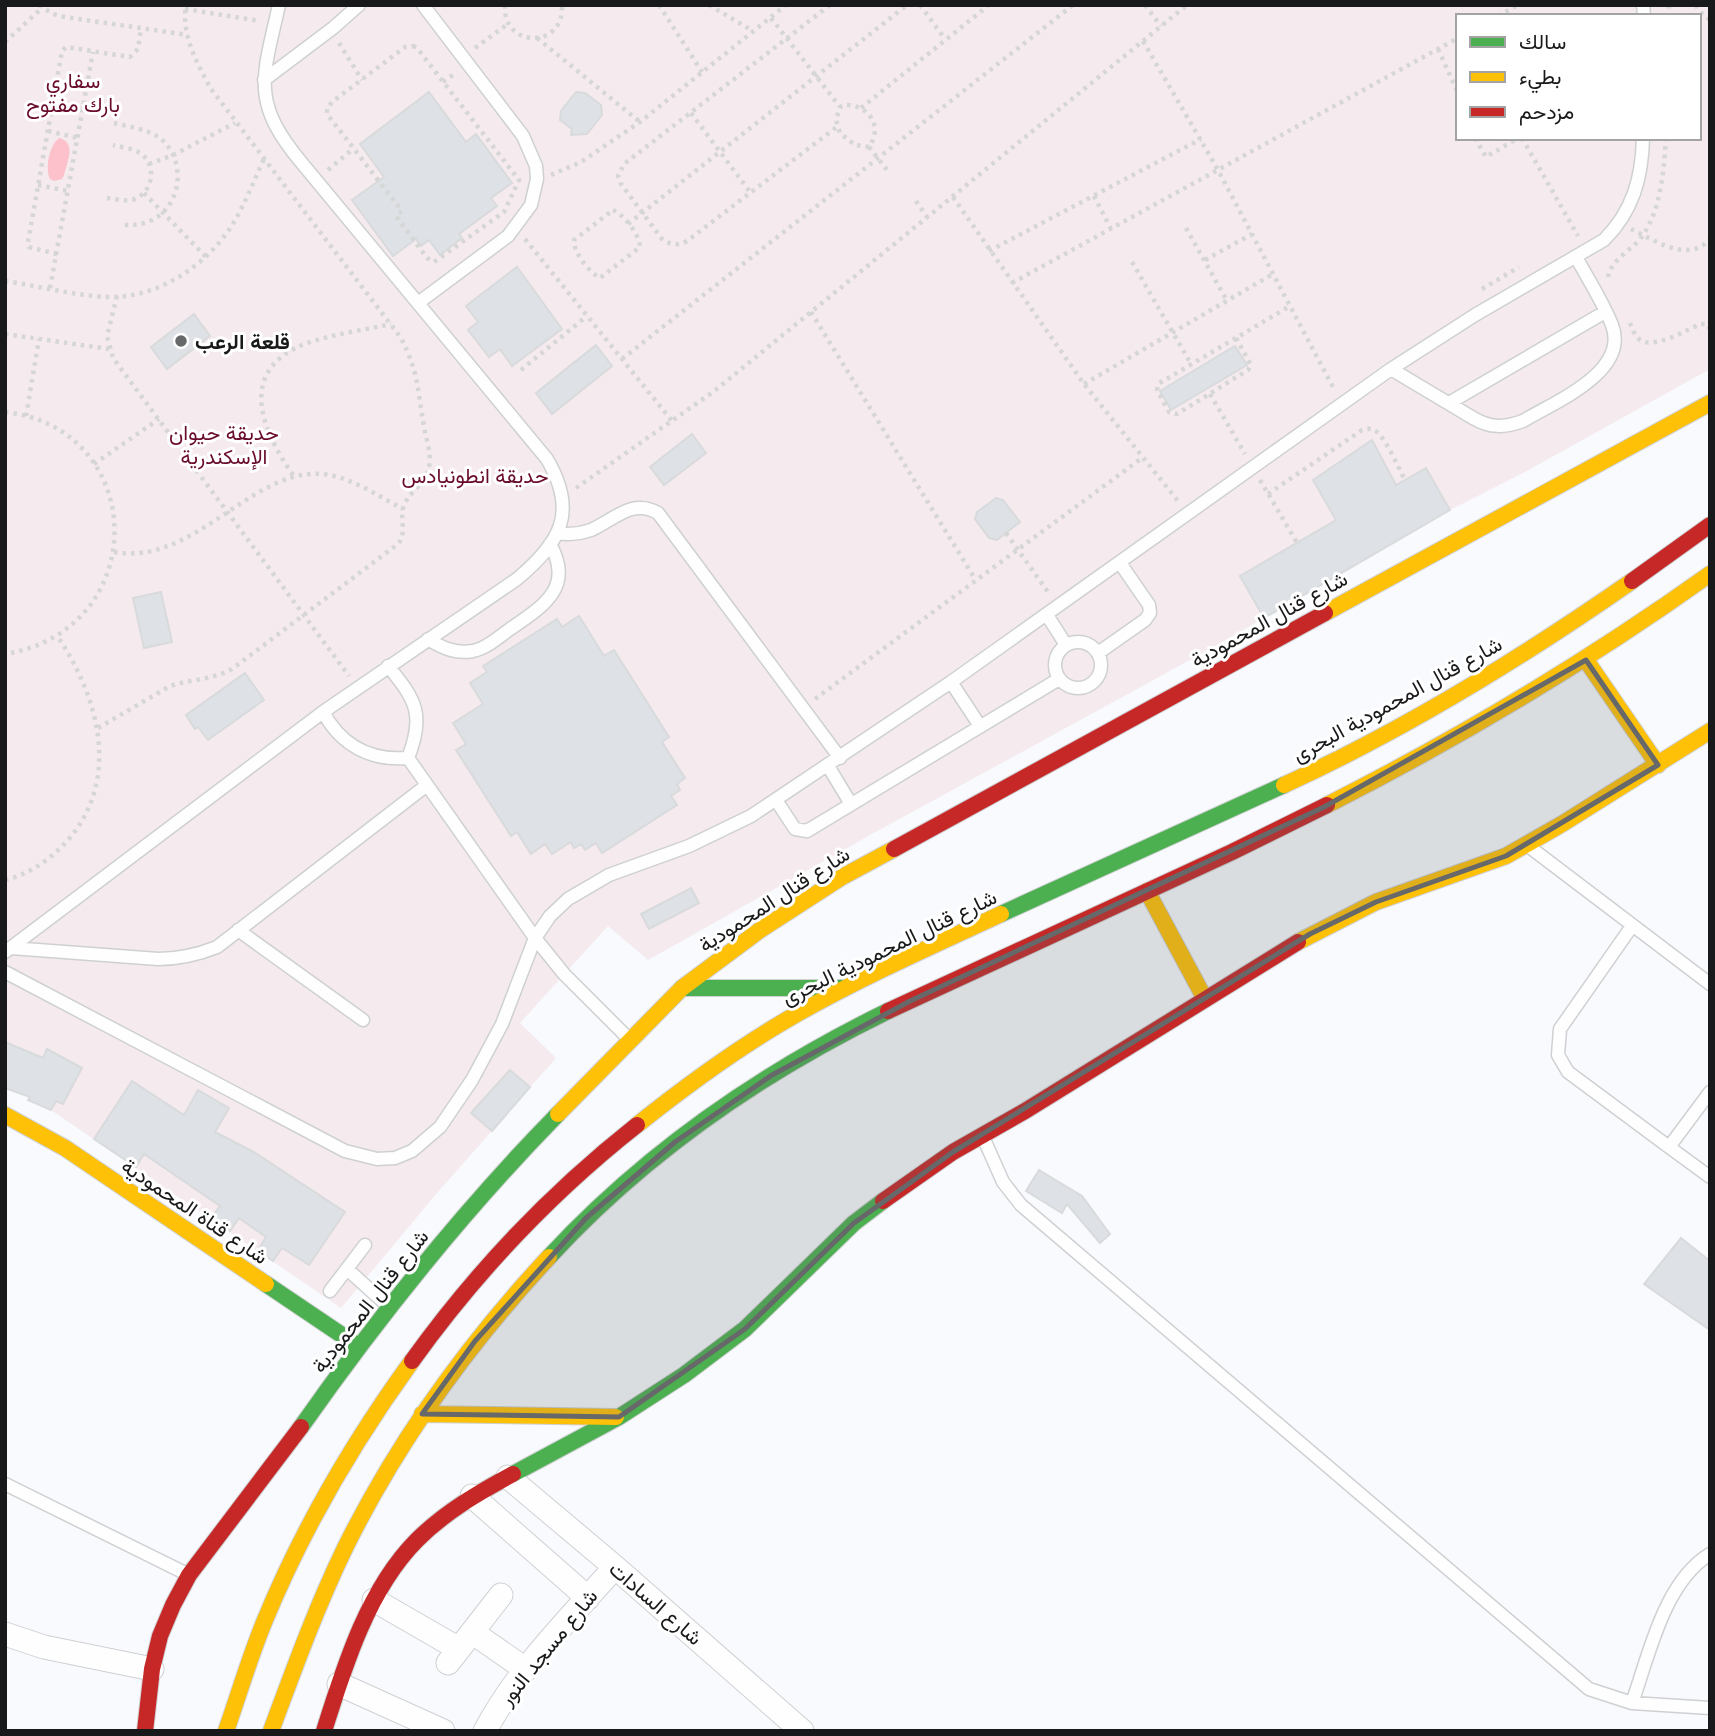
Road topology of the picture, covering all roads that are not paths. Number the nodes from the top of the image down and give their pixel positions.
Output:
1 (279, 5) edge
2 (359, 5) edge
3 (423, 5) edge
4 (264, 80) junction
5 (1643, 140) edge
6 (1576, 257) junction
7 (418, 303) junction
8 (1605, 312) junction
9 (1391, 369) junction
10 (1449, 403) junction
11 (1710, 403) edge
12 (1710, 525) edge
13 (554, 539) junction
14 (1120, 563) junction
15 (1710, 574) edge
16 (1047, 615) junction
17 (428, 639) junction
18 (1066, 645) junction
19 (1098, 653) junction
20 (1586, 660) junction
21 (388, 666) junction
22 (1059, 679) junction
23 (951, 682) junction
24 (323, 712) junction
25 (980, 726) junction
26 (1710, 731) edge
27 (408, 758) junction
28 (840, 758) junction
29 (1658, 765) junction
30 (828, 766) junction
31 (427, 785) junction
32 (776, 800) junction
33 (851, 804) junction
34 (1527, 845) junction
35 (1147, 891) junction
36 (1632, 926) junction
37 (238, 930) junction
38 (535, 938) junction
39 (8, 950) edge
40 (5, 972) edge
41 (1710, 984) edge
42 (682, 988) junction
43 (844, 988) junction
44 (1205, 999) junction
45 (363, 1020) dead end
46 (631, 1040) junction
47 (1710, 1092) edge
48 (5, 1115) edge
49 (982, 1136) junction
50 (1669, 1147) junction
51 (1710, 1177) edge
52 (365, 1245) dead end
53 (346, 1269) junction
54 (330, 1291) dead end
55 (389, 1307) junction
56 (358, 1346) junction
57 (422, 1414) junction
58 (618, 1417) junction
59 (508, 1477) junction
60 (5, 1484) edge
61 (472, 1496) junction
62 (1710, 1554) edge
63 (615, 1567) junction
64 (189, 1575) junction
65 (501, 1595) dead end
66 (588, 1598) junction
67 (374, 1600) junction
68 (5, 1634) edge
69 (460, 1648) junction
70 (152, 1669) junction
71 (525, 1669) junction
72 (339, 1684) junction
73 (1632, 1703) junction
74 (1710, 1708) edge
75 (145, 1731) edge
76 (226, 1731) edge
77 (271, 1731) edge
78 (324, 1731) edge
79 (443, 1731) edge
80 (485, 1731) edge
81 (802, 1731) edge

1 - 4 lane
2 - 4 lane
3 - 7 lane
4 - 7 lane
5 - 6 lane
6 - 8 lane
6 - 9 lane
7 - 13 lane
8 - 10 lane
8 - 10 lane
9 - 10 lane
9 - 14 lane
11 - 42 main road, شارع قنال المحمودية
12 - 43 main road, شارع قنال المحمودية البحرى
13 - 17 lane
13 - 17 lane
13 - 28 lane
14 - 16 lane
14 - 19 lane
15 - 20 main road
16 - 18 lane
16 - 23 lane
17 - 21 lane
18 - 19 lane
18 - 22 lane
19 - 22 lane
20 - 29 main road
20 - 35 main road
21 - 24 lane
21 - 27 lane
22 - 25 lane
23 - 25 lane
23 - 28 lane
24 - 27 lane
24 - 39 lane
25 - 33 lane
26 - 29 main road
27 - 31 lane
28 - 30 lane
29 - 34 main road
30 - 32 lane
30 - 33 lane
31 - 37 lane
31 - 38 lane
32 - 33 lane
32 - 38 lane
34 - 36 lane
34 - 44 main road
35 - 44 main road
35 - 57 main road
36 - 41 lane
36 - 50 lane
37 - 39 lane
37 - 45 lane
38 - 40 lane
38 - 46 lane
42 - 43 main road
42 - 46 main road, شارع قنال المحمودية
43 - 76 main road, شارع قنال المحمودية البحرى
44 - 49 main road
46 - 55 main road, شارع قنال المحمودية
47 - 50 lane
48 - 56 main road, شارع قناة المحمودية
49 - 58 main road
49 - 73 lane
50 - 51 lane
52 - 53 lane
53 - 54 lane
53 - 55 lane
55 - 56 main road, شارع قنال المحمودية
56 - 64 main road, شارع قنال المحمودية
57 - 58 main road
57 - 77 main road
58 - 59 main road
59 - 61 main road
59 - 63 street, شارع السادات
60 - 64 lane
61 - 66 street
61 - 67 main road
62 - 73 lane
63 - 66 street, شارع مسجد النور
63 - 81 street, شارع السادات
64 - 70 main road, شارع قنال المحمودية
65 - 69 street
66 - 71 street, شارع مسجد النور
67 - 69 street
67 - 72 main road
68 - 70 street
69 - 71 street
70 - 75 main road, شارع قنال المحمودية
71 - 80 street, شارع مسجد النور
72 - 78 main road
72 - 79 street
73 - 74 lane

